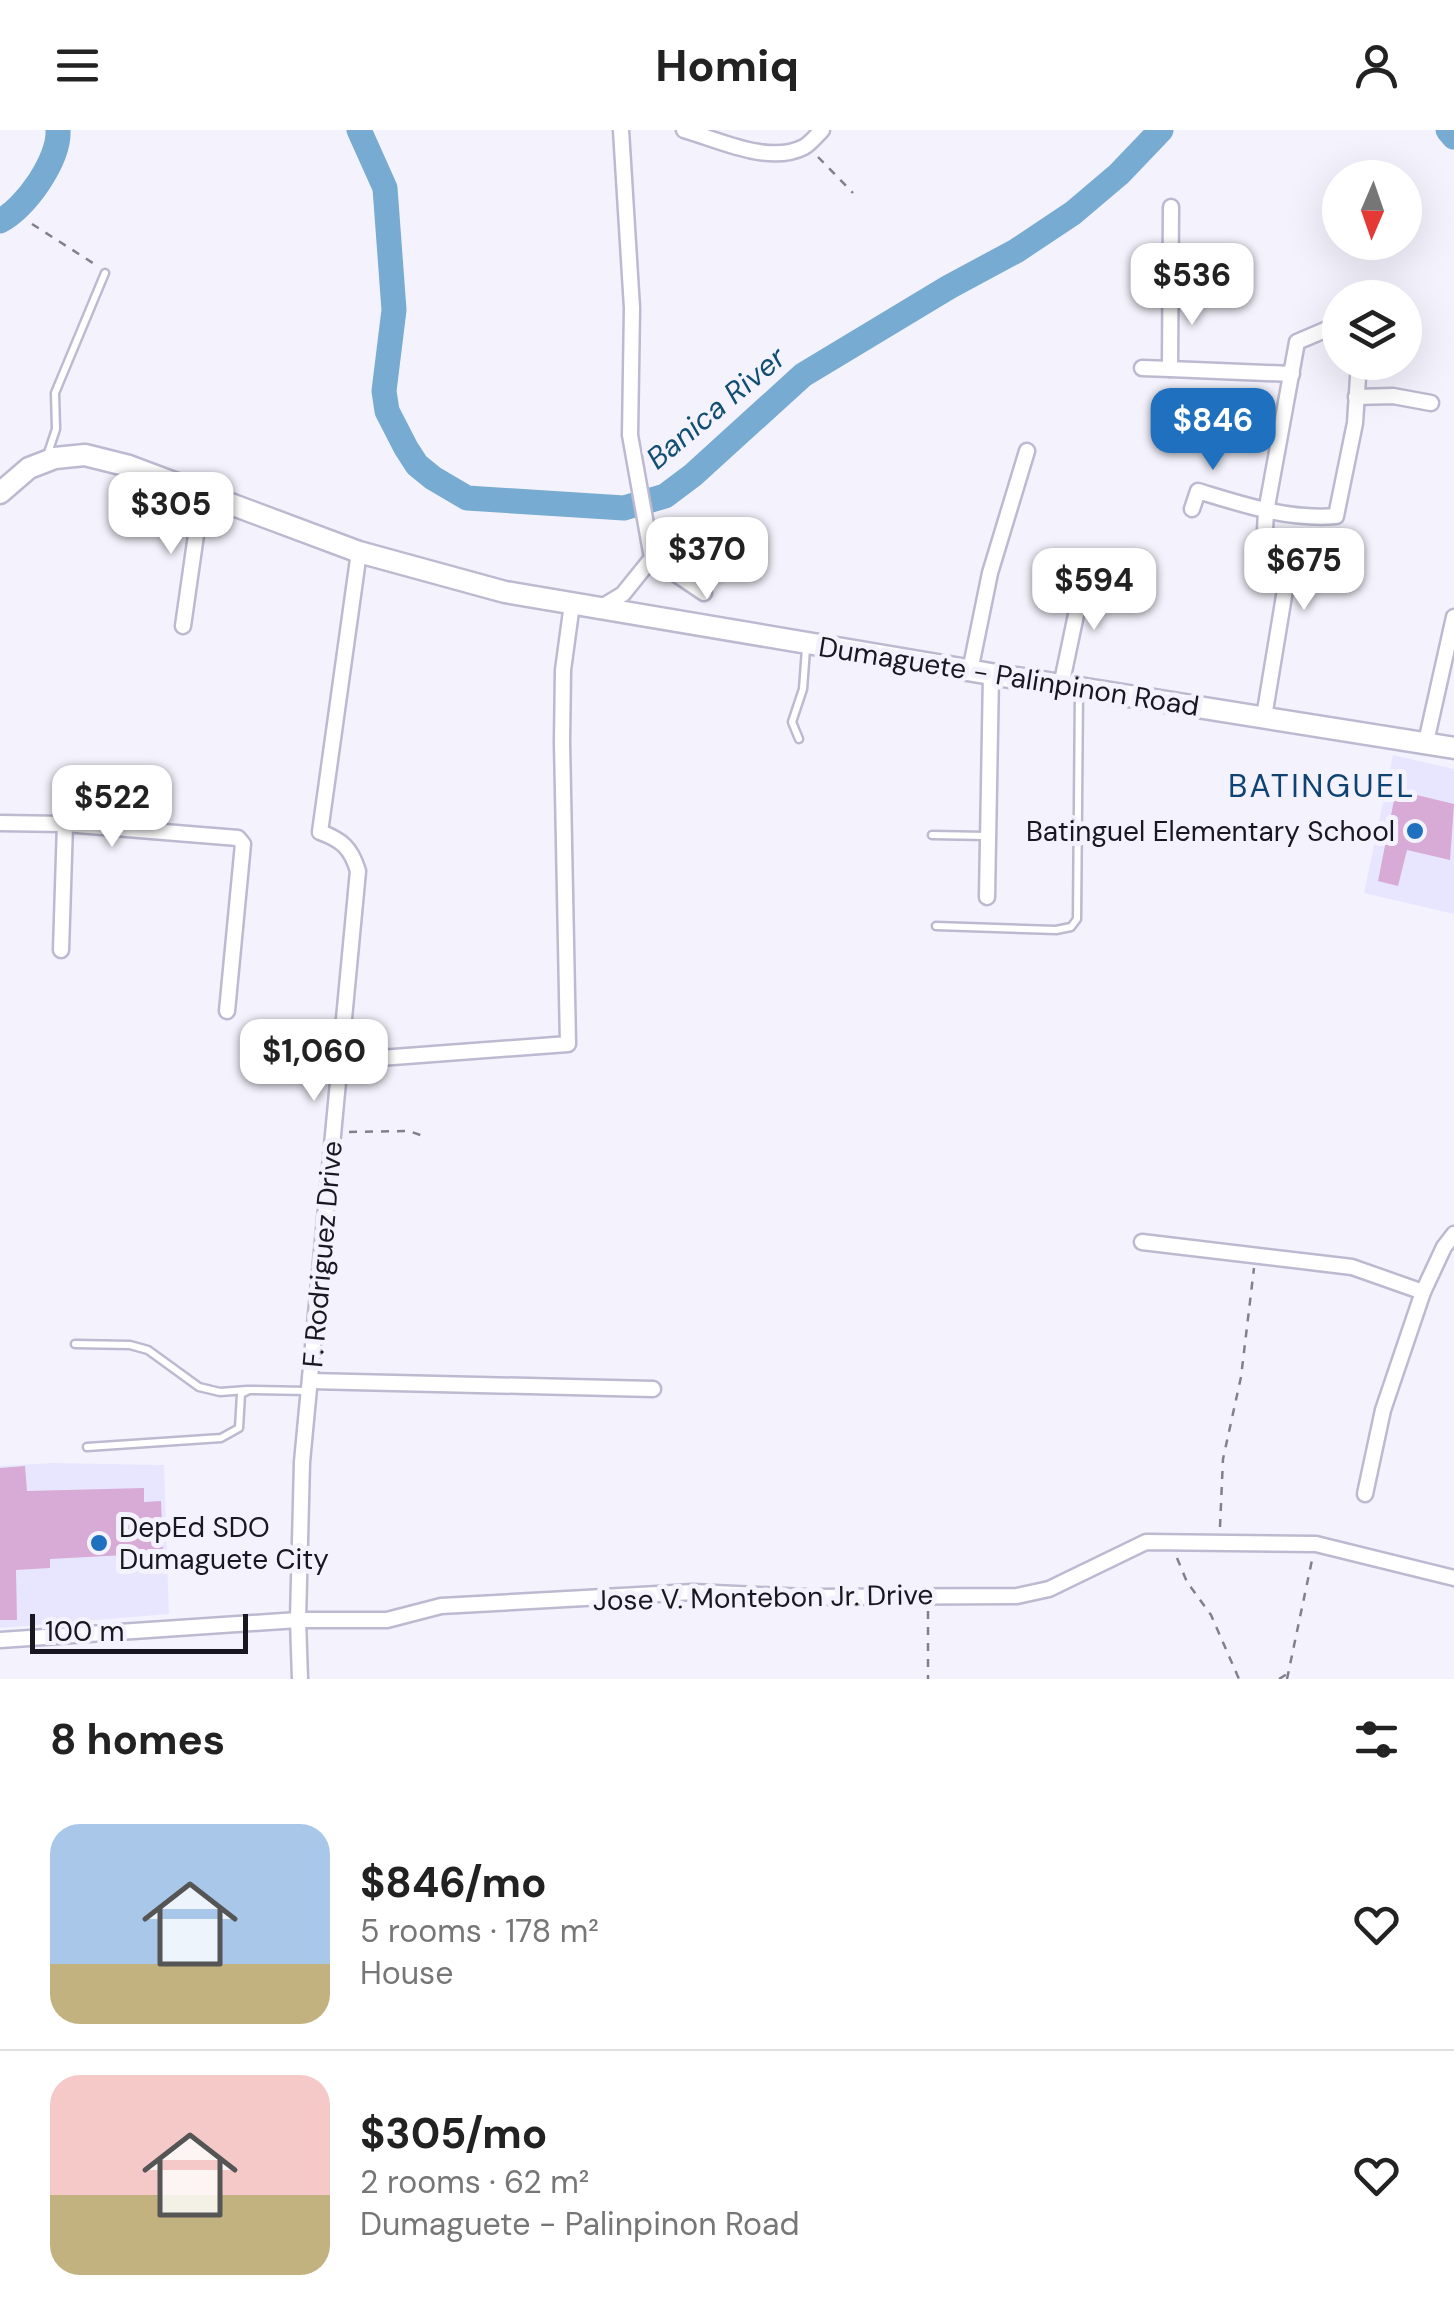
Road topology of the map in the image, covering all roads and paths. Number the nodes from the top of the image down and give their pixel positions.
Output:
1 (621, 130) edge
2 (684, 130) edge
3 (822, 130) edge
4 (806, 146) junction
5 (853, 193) dead end
6 (1171, 207) dead end
7 (32, 224) dead end
8 (105, 273) joint
9 (1322, 331) edge
10 (1142, 368) dead end
11 (1170, 369) junction
12 (1292, 374) junction
13 (1357, 380) edge
14 (1356, 398) junction
15 (1432, 403) dead end
16 (1028, 451) dead end
17 (45, 462) junction
18 (0, 493) edge
19 (202, 493) junction
20 (1192, 509) dead end
21 (1266, 512) junction
22 (358, 552) junction
23 (652, 558) junction
24 (1085, 572) dead end
25 (704, 593) dead end
26 (572, 604) junction
27 (598, 610) junction
28 (1454, 617) edge
29 (183, 626) dead end
30 (807, 644) junction
31 (970, 670) junction
32 (991, 674) junction
33 (1070, 687) junction
34 (1264, 717) junction
35 (799, 738) dead end
36 (1426, 742) junction
37 (1454, 748) edge
38 (0, 823) edge
39 (64, 824) junction
40 (932, 835) dead end
41 (987, 836) junction
42 (987, 897) dead end
43 (936, 926) dead end
44 (60, 950) dead end
45 (227, 1011) dead end
46 (340, 1062) junction
47 (333, 1136) junction
48 (422, 1136) dead end
49 (1454, 1234) edge
50 (1142, 1242) dead end
51 (1255, 1254) junction
52 (1423, 1292) junction
53 (75, 1344) dead end
54 (309, 1386) junction
55 (653, 1388) dead end
56 (248, 1390) junction
57 (87, 1446) dead end
58 (1365, 1494) dead end
59 (1172, 1542) junction
60 (1219, 1543) junction
61 (1316, 1544) junction
62 (1454, 1578) edge
63 (923, 1595) junction
64 (298, 1620) junction
65 (0, 1640) edge
66 (1287, 1676) edge
67 (300, 1679) edge
68 (928, 1679) edge
69 (1239, 1679) edge
70 (1279, 1679) edge

1 - 23 street
2 - 4 street
3 - 4 street
4 - 5 path
6 - 11 street
7 - 8 path
8 - 17 lane
9 - 12 street
10 - 11 street
11 - 12 street
12 - 21 street
13 - 14 street
14 - 15 street
14 - 21 street
16 - 31 street
17 - 18 main road, Dumaguete - Palinpinon Road
17 - 19 main road, Dumaguete - Palinpinon Road
19 - 22 main road, Dumaguete - Palinpinon Road
19 - 29 street
20 - 21 street
21 - 34 street
22 - 26 main road, Dumaguete - Palinpinon Road
22 - 46 street, F. Rodriguez Drive
23 - 25 street
23 - 27 street
24 - 33 street
26 - 27 main road, Dumaguete - Palinpinon Road
26 - 46 street
27 - 30 main road, Dumaguete - Palinpinon Road
28 - 36 street
30 - 31 main road, Dumaguete - Palinpinon Road
30 - 35 lane
31 - 32 main road, Dumaguete - Palinpinon Road
32 - 33 main road, Dumaguete - Palinpinon Road
32 - 41 street
33 - 34 main road, Dumaguete - Palinpinon Road
33 - 43 lane
34 - 36 main road, Dumaguete - Palinpinon Road
36 - 37 main road, Dumaguete - Palinpinon Road
38 - 39 street
39 - 44 street
39 - 45 street
40 - 41 lane
41 - 42 street
46 - 47 street, F. Rodriguez Drive
47 - 48 path
47 - 54 street, F. Rodriguez Drive
49 - 52 street
50 - 51 street
51 - 52 street
51 - 60 path
52 - 58 street
53 - 56 lane
54 - 55 street
54 - 56 lane
54 - 64 street, F. Rodriguez Drive
56 - 57 lane
59 - 60 street, Jose V. Montebon Jr. Drive
59 - 63 street, Jose V. Montebon Jr. Drive
59 - 69 path
60 - 61 street, Jose V. Montebon Jr. Drive
61 - 62 street, Jose V. Montebon Jr. Drive
61 - 66 path
63 - 64 street, Jose V. Montebon Jr. Drive
63 - 68 path
64 - 65 street, Jose V. Montebon Jr. Drive
64 - 67 street, F. Rodriguez Drive
66 - 70 path

